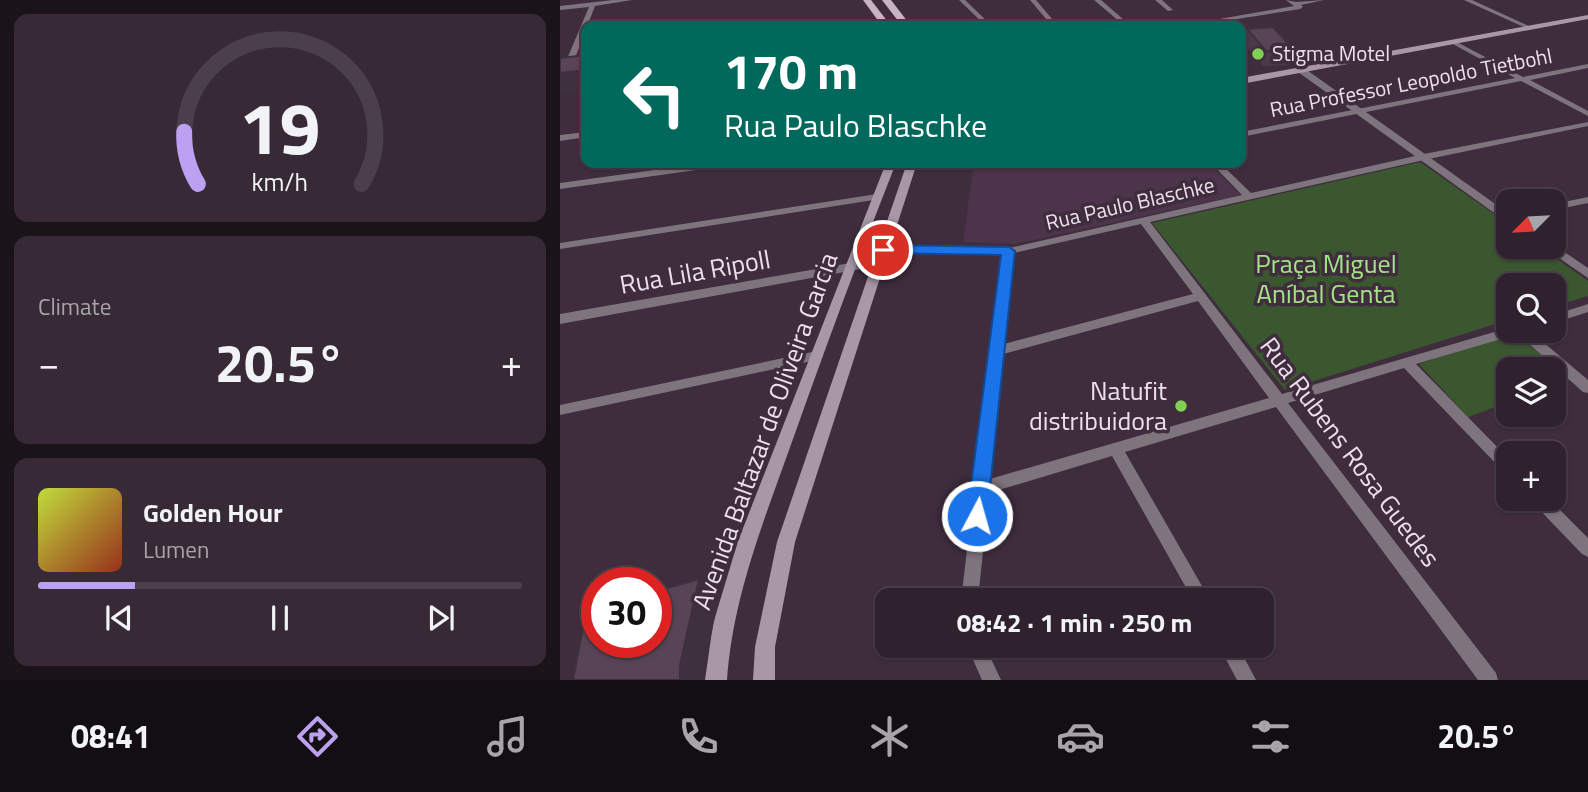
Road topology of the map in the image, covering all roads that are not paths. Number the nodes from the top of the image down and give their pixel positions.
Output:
1 (629, 0) edge
2 (867, 0) edge
3 (886, 0) edge
4 (962, 0) edge
5 (1032, 0) edge
6 (1097, 0) edge
7 (1158, 0) edge
8 (1321, 0) edge
9 (1467, 0) edge
10 (593, 4) junction
11 (1294, 4) edge
12 (560, 8) edge
13 (1170, 10) dead end
14 (1588, 18) edge
15 (585, 21) edge
16 (883, 21) edge
17 (903, 21) edge
18 (984, 21) edge
19 (1051, 21) edge
20 (1122, 21) dead end
21 (1208, 21) edge
22 (1530, 28) junction
23 (581, 30) edge
24 (1453, 42) junction
25 (564, 66) edge
26 (1588, 66) edge
27 (1305, 69) junction
28 (1523, 79) junction
29 (1246, 80) edge
30 (1363, 111) junction
31 (1588, 114) edge
32 (1588, 124) edge
33 (1246, 134) edge
34 (581, 136) edge
35 (560, 138) edge
36 (1429, 156) junction
37 (691, 168) edge
38 (889, 168) edge
39 (910, 168) edge
40 (1220, 168) edge
41 (560, 187) edge
42 (877, 197) junction
43 (1249, 197) junction
44 (1496, 200) edge
45 (1588, 200) edge
46 (1566, 205) edge
47 (1496, 209) edge
48 (1144, 221) junction
49 (560, 246) edge
50 (1566, 248) edge
51 (1009, 251) junction
52 (881, 256) junction
53 (1566, 259) edge
54 (1588, 264) edge
55 (852, 267) junction
56 (1588, 274) edge
57 (1202, 296) junction
58 (1588, 308) edge
59 (1566, 314) edge
60 (560, 319) edge
61 (1496, 336) edge
62 (1536, 343) edge
63 (997, 351) junction
64 (817, 356) junction
65 (1407, 363) junction
66 (1588, 388) edge
67 (1281, 400) junction
68 (560, 410) edge
69 (1116, 450) junction
70 (1496, 455) edge
71 (980, 489) junction
72 (1551, 511) edge
73 (1588, 549) edge
74 (970, 588) edge
75 (1195, 588) edge
76 (982, 658) edge
77 (1235, 658) edge
78 (716, 680) edge
79 (764, 680) edge
80 (992, 680) edge
81 (1247, 680) edge
82 (1489, 680) edge

1 - 10 street
2 - 16 main road
3 - 17 main road
4 - 18 street
5 - 19 street
6 - 20 street
7 - 13 street
8 - 11 street
9 - 22 street
10 - 12 street
10 - 15 street
11 - 21 street
14 - 22 main road
22 - 24 main road
23 - 25 street
24 - 27 main road
24 - 28 street
26 - 28 street, Rua Professor Leopoldo Tietbohl
27 - 29 main road
27 - 30 street
28 - 30 street, Rua Professor Leopoldo Tietbohl
28 - 31 street
30 - 33 street, Rua Professor Leopoldo Tietbohl
30 - 36 street
32 - 36 street, Rua Paulo Blaschke
34 - 35 street
36 - 43 street, Rua Paulo Blaschke
36 - 44 street
36 - 47 street
37 - 41 street
38 - 42 main road, Avenida Baltazar de Oliveira Garcia
39 - 52 main road, Avenida Baltazar de Oliveira Garcia
40 - 43 street
42 - 49 street
42 - 55 main road, Avenida Baltazar de Oliveira Garcia
43 - 48 street, Rua Paulo Blaschke
45 - 46 street
48 - 51 street, Rua Paulo Blaschke
48 - 57 street, Rua Rubens Rosa Guedes
50 - 54 street
51 - 52 street, Rua Paulo Blaschke
51 - 63 street
52 - 55 street, Rua Lila Ripoll
52 - 79 main road, Avenida Baltazar de Oliveira Garcia
53 - 56 street
55 - 60 street, Rua Lila Ripoll
55 - 64 main road, Avenida Baltazar de Oliveira Garcia
57 - 63 street
57 - 67 street, Rua Rubens Rosa Guedes
58 - 59 street
61 - 65 street
62 - 66 street
63 - 71 street
64 - 68 street
64 - 78 main road, Avenida Baltazar de Oliveira Garcia
65 - 67 street
65 - 70 street
67 - 69 street
67 - 82 street, Rua Rubens Rosa Guedes
69 - 71 street
69 - 75 street
71 - 74 street
72 - 73 street
76 - 80 street
77 - 81 street

